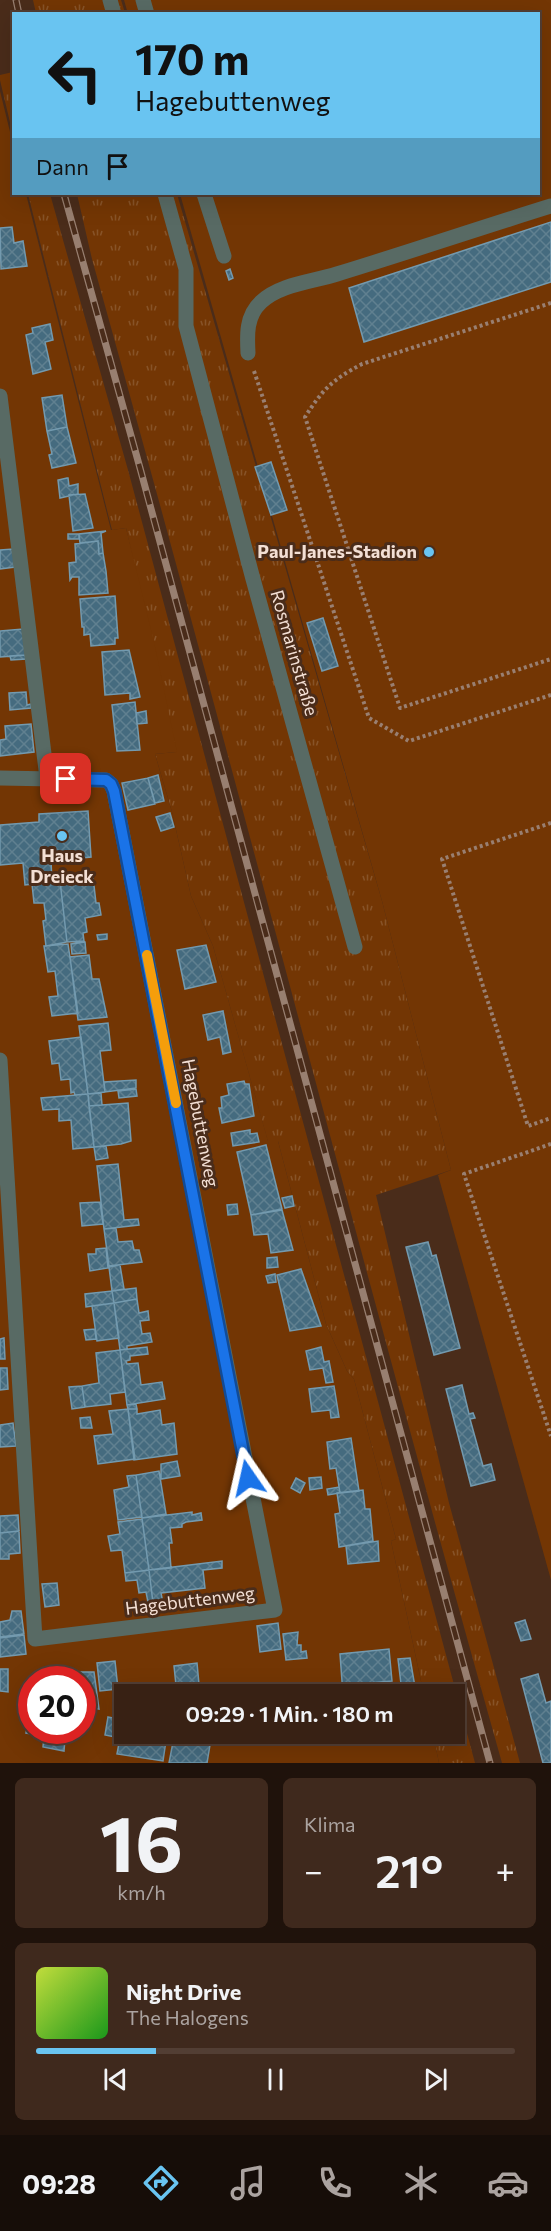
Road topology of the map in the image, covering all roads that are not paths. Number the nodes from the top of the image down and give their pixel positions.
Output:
1 (165, 195) edge
2 (204, 195) edge
3 (551, 206) edge
4 (224, 256) dead end
5 (248, 353) road end
6 (0, 396) edge
7 (0, 778) edge
8 (47, 778) junction
9 (355, 947) dead end
10 (0, 1060) edge

1 - 9 lane, Rosmarinstraße
2 - 4 lane
3 - 5 lane
6 - 8 lane
7 - 8 lane, Hagebuttenweg
8 - 10 lane, Hagebuttenweg

